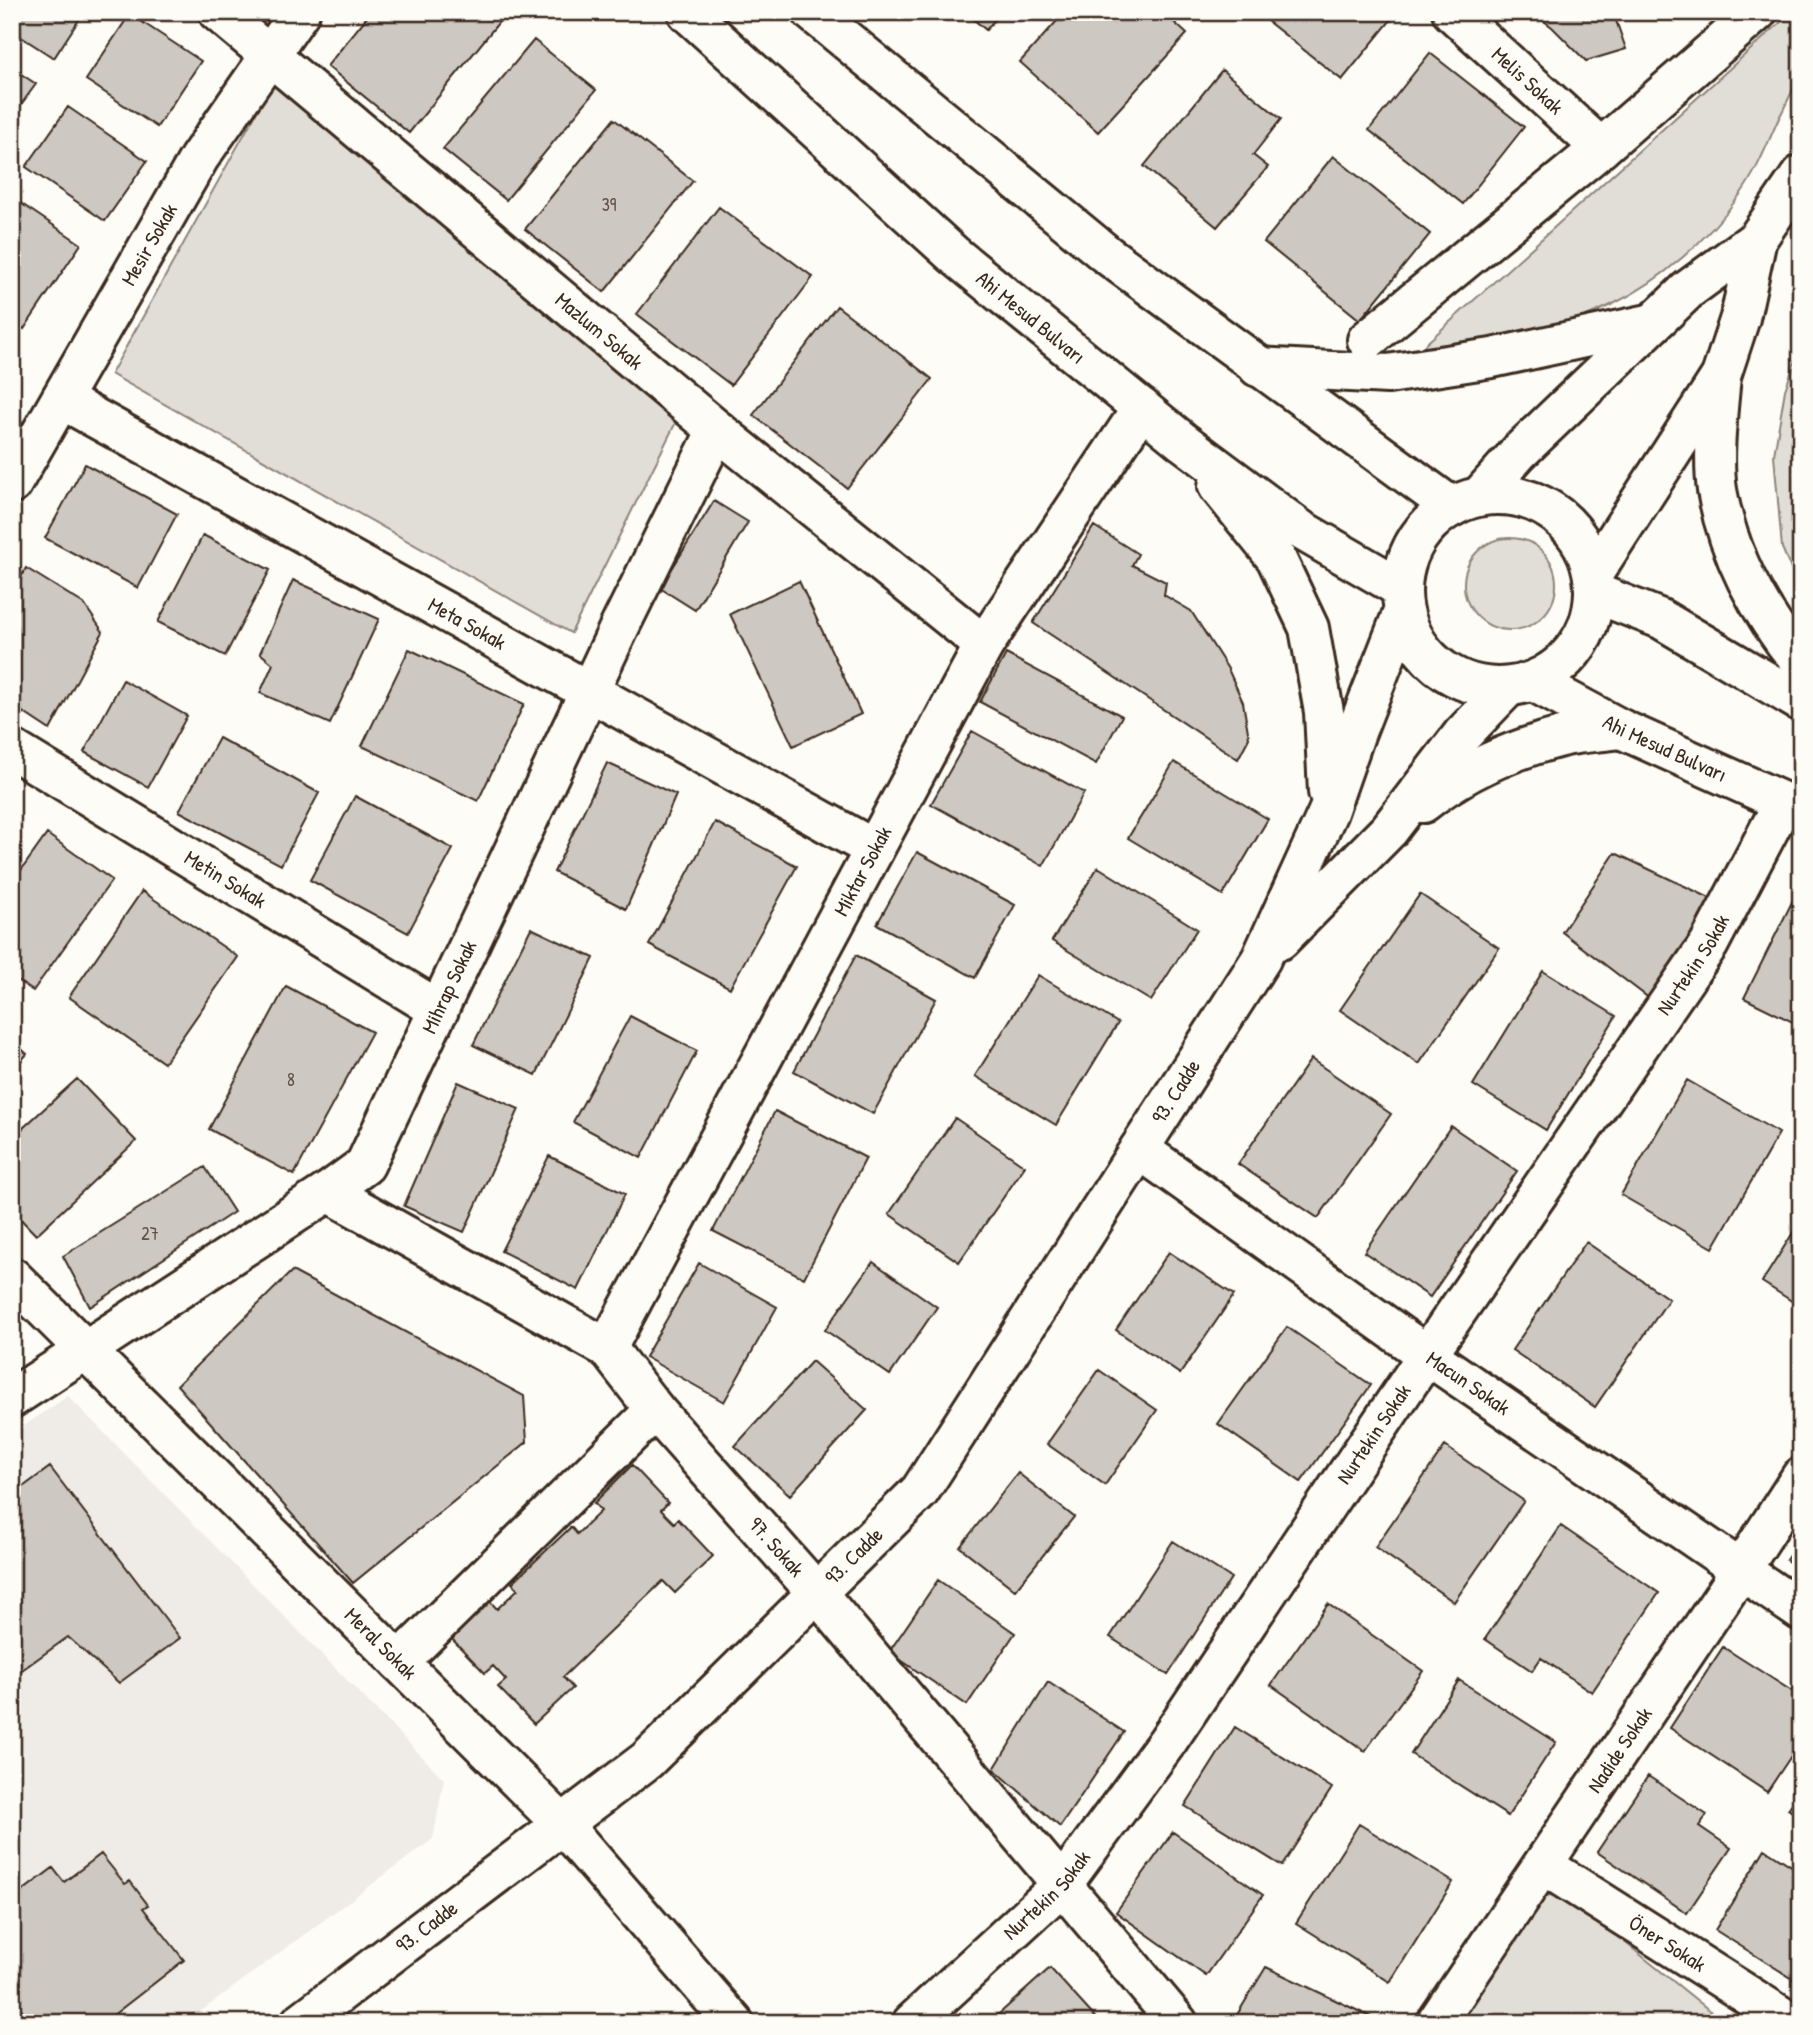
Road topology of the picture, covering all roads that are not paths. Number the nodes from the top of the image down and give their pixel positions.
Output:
1 (218, 12) edge
2 (300, 12) edge
3 (687, 12) edge
4 (811, 12) edge
5 (1452, 12) edge
6 (1757, 12) edge
7 (1480, 27) edge
8 (270, 55) junction
9 (1601, 148) junction
10 (1801, 175) edge
11 (1757, 239) junction
12 (1653, 323) junction
13 (1367, 340) dead end
14 (1258, 367) junction
15 (1721, 376) junction
16 (61, 399) junction
17 (1142, 408) junction
18 (717, 430) junction
19 (1182, 440) junction
20 (12, 484) edge
21 (1466, 502) junction
22 (1594, 583) junction
23 (1402, 600) junction
24 (984, 645) junction
25 (1801, 663) edge
26 (1520, 684) junction
27 (590, 691) junction
28 (1801, 702) edge
29 (1621, 729) junction
30 (12, 749) edge
31 (1792, 807) edge
32 (1328, 812) junction
33 (1389, 830) junction
34 (874, 849) junction
35 (1261, 959) junction
36 (439, 1010) junction
37 (1139, 1149) junction
38 (328, 1192) junction
39 (12, 1277) edge
40 (607, 1348) junction
41 (86, 1349) junction
42 (1427, 1354) junction
43 (12, 1398) edge
44 (655, 1410) junction
45 (1801, 1477) edge
46 (1741, 1570) junction
47 (817, 1592) junction
48 (1801, 1611) edge
49 (399, 1662) junction
50 (562, 1824) junction
51 (1543, 1865) junction
52 (1062, 1885) junction
53 (300, 2023) edge
54 (733, 2023) edge
55 (912, 2023) edge
56 (1178, 2023) edge
57 (1436, 2023) edge
58 (1791, 2023) edge

1 - 8 street, Mazlum Sokak
2 - 8 street, Mesir Sokak
3 - 17 street, Ahi Mesud Bulvarı
4 - 14 street
5 - 7 street, Melis Sokak
6 - 9 street
7 - 9 street, Melis Sokak
8 - 16 street, Mesir Sokak
8 - 18 street, Mazlum Sokak
9 - 13 street
10 - 11 street
11 - 12 street
11 - 15 street
12 - 14 street
12 - 21 street
14 - 21 street
15 - 22 street
15 - 25 street
16 - 20 street, Mesir Sokak
16 - 27 street, Meta Sokak
17 - 19 street, Ahi Mesud Bulvarı
17 - 24 street, Miktar Sokak
18 - 24 street, Mazlum Sokak
18 - 27 street, Mihrap Sokak
19 - 23 street, Ahi Mesud Bulvarı
19 - 32 street
21 - 22 street
21 - 23 street
22 - 26 street
22 - 28 street
23 - 26 street
23 - 32 street, 93. Cadde
24 - 34 street, Miktar Sokak
26 - 29 street, Ahi Mesud Bulvarı
26 - 33 street, 93. Cadde
27 - 34 street, Meta Sokak
27 - 36 street, Mihrap Sokak
29 - 31 street, Ahi Mesud Bulvarı
29 - 33 street
30 - 36 street, Metin Sokak
31 - 42 street, Nurtekin Sokak
32 - 35 street, 93. Cadde
33 - 35 street, 93. Cadde
34 - 40 street, Miktar Sokak
35 - 37 street, 93. Cadde
36 - 38 street, Mihrap Sokak
37 - 42 street, Macun Sokak
37 - 47 street, 93. Cadde
38 - 40 street, 97. Sokak
38 - 41 street, Mihrap Sokak
39 - 41 street, Meral Sokak
40 - 44 street, 97. Sokak
41 - 43 street, Mihrap Sokak
41 - 49 street, Meral Sokak
42 - 46 street, Macun Sokak
42 - 52 street, Nurtekin Sokak
44 - 47 street, 97. Sokak
44 - 49 street
45 - 46 street, Nadide Sokak
46 - 48 street, Macun Sokak
46 - 51 street, Nadide Sokak
47 - 50 street, 93. Cadde
47 - 52 street, 97. Sokak
49 - 50 street, Meral Sokak
50 - 53 street, 93. Cadde
50 - 54 street, Meral Sokak
51 - 57 street, Nadide Sokak
51 - 58 street, Öner Sokak
52 - 55 street, Nurtekin Sokak
52 - 56 street, 97. Sokak

